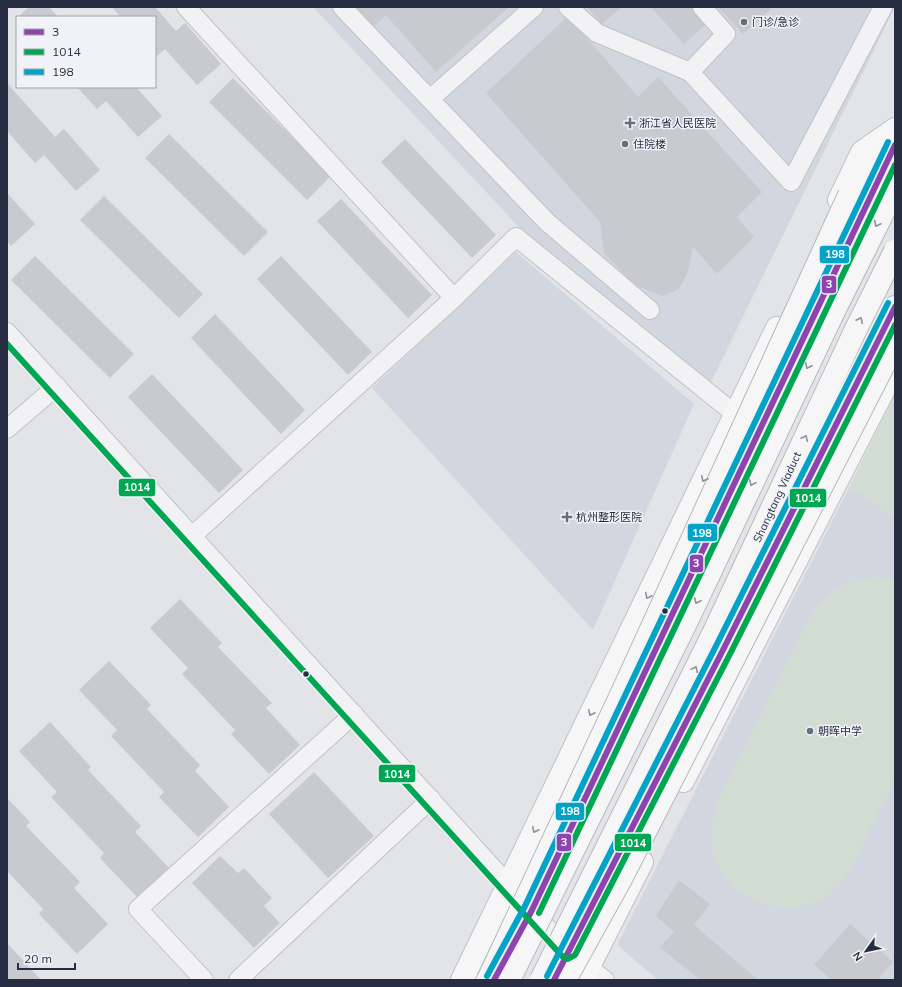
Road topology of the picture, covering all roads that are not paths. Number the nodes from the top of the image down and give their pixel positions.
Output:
1 (186, 7) edge
2 (342, 7) edge
3 (534, 7) edge
4 (568, 7) edge
5 (702, 7) edge
6 (887, 10) edge
7 (690, 72) junction
8 (430, 99) junction
9 (895, 129) edge
10 (895, 135) edge
11 (895, 145) edge
12 (895, 189) edge
13 (895, 250) edge
14 (454, 298) junction
15 (895, 307) edge
16 (650, 310) dead end
17 (7, 332) edge
18 (895, 343) edge
19 (895, 368) edge
20 (57, 386) junction
21 (736, 414) junction
22 (7, 429) edge
23 (192, 536) junction
24 (354, 714) junction
25 (431, 799) junction
26 (508, 885) junction
27 (532, 910) junction
28 (568, 951) junction
29 (592, 976) edge
30 (204, 980) edge
31 (238, 980) edge
32 (462, 980) edge
33 (488, 980) edge
34 (494, 980) edge
35 (509, 980) edge
36 (541, 980) edge
37 (554, 980) edge
38 (565, 980) edge

1 - 14 street
2 - 8 street
3 - 8 street
4 - 7 street
5 - 7 street
6 - 7 street
8 - 16 street
9 - 21 main road
10 - 33 main road, bridge
11 - 27 main road
12 -> 35 main road, bridge
36 -> 13 main road, Shangtang Viaduct, bridge
14 - 21 street
14 - 23 street
15 - 28 main road
17 - 20 street
18 - 38 main road, bridge
19 - 29 main road
20 - 22 street
20 - 23 street
21 -> 26 main road
23 - 24 street
24 - 25 street
24 - 30 street
25 - 26 street
25 - 31 street
26 - 27 street
26 - 32 main road
27 - 28 street
27 - 34 main road
28 - 29 street
28 - 37 main road

